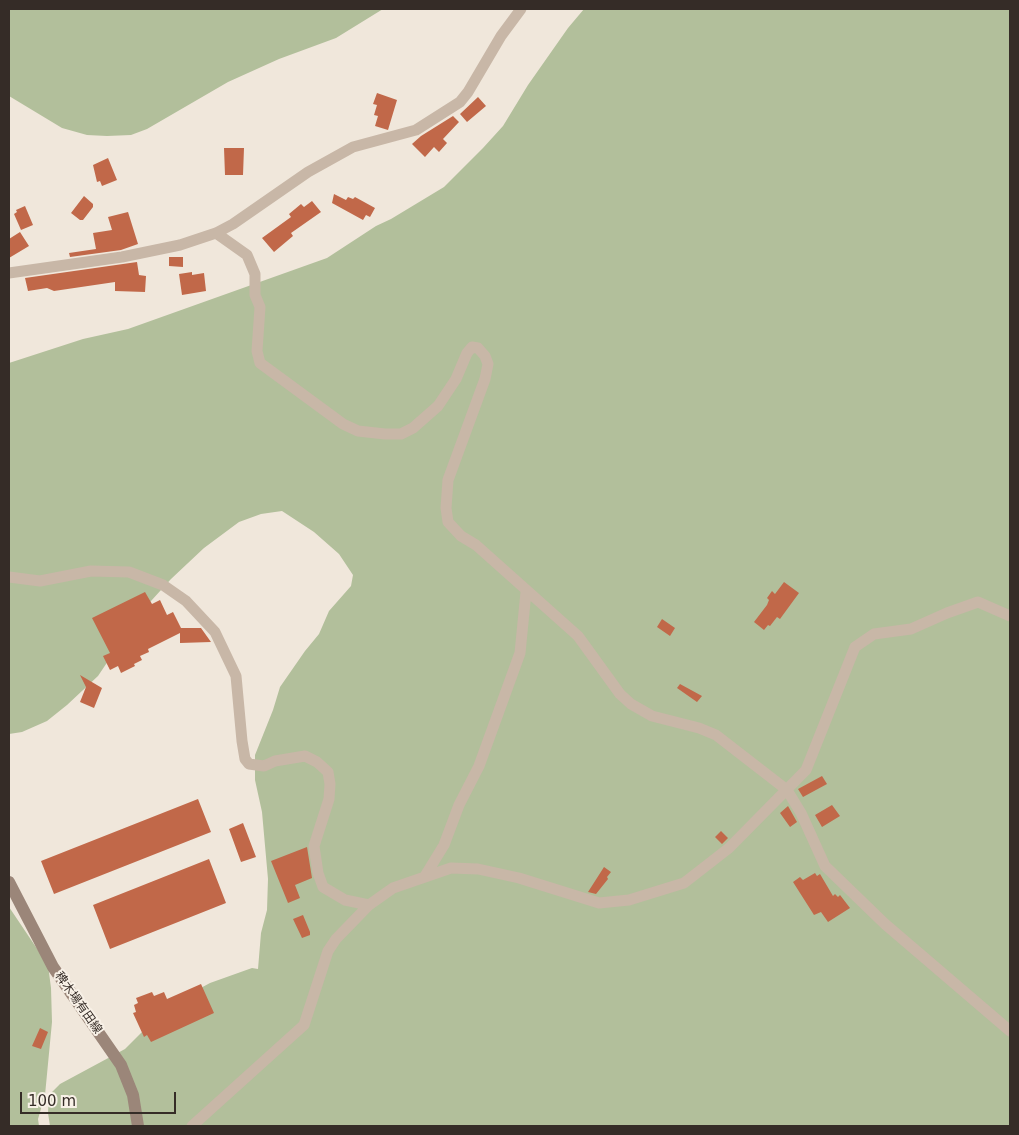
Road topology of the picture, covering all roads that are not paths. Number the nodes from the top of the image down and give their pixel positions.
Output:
1 (521, 9) edge
2 (216, 233) junction
3 (9, 273) edge
4 (9, 577) edge
5 (526, 592) junction
6 (1010, 616) edge
7 (787, 790) junction
8 (425, 876) junction
9 (9, 882) edge
10 (369, 905) junction
11 (1010, 1031) edge
12 (138, 1126) edge
13 (192, 1126) edge

1 - 2 street
2 - 3 street
2 - 5 street
4 - 10 street
5 - 7 street
5 - 8 street
6 - 7 street
7 - 8 street
7 - 11 street
8 - 10 street
9 - 12 main road, 稗木場有田線
10 - 13 street

